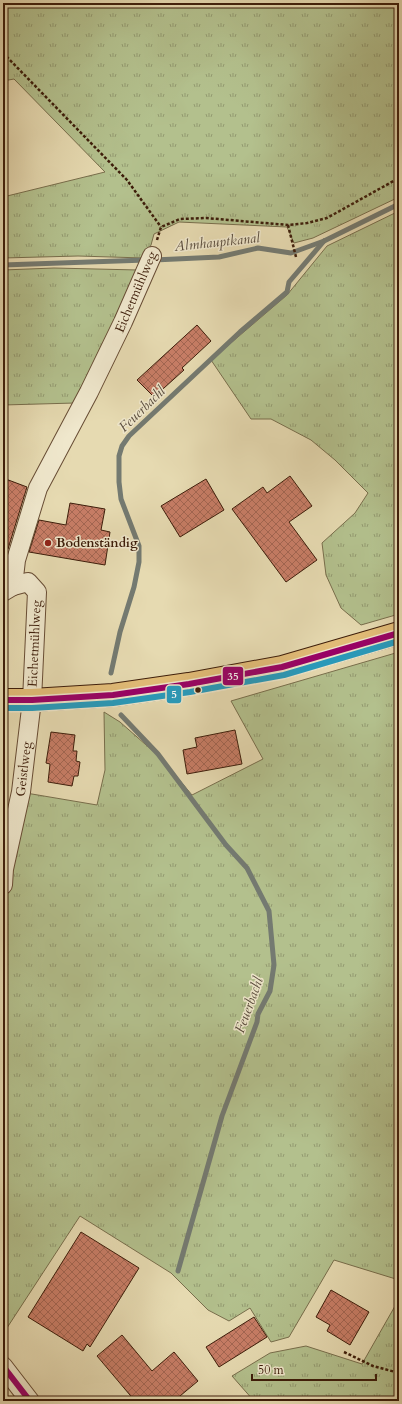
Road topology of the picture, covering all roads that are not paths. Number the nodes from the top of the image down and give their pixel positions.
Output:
1 (150, 262) road end
2 (8, 589) edge
3 (399, 633) edge
4 (3, 700) edge
5 (32, 700) junction
6 (3, 885) edge
7 (3, 1366) edge
8 (30, 1401) edge

1 - 2 street, Eichetmühlweg
2 - 5 street, Eichetmühlweg
3 - 5 main road
4 - 5 main road
5 - 6 street, Geistlweg
7 - 8 street

